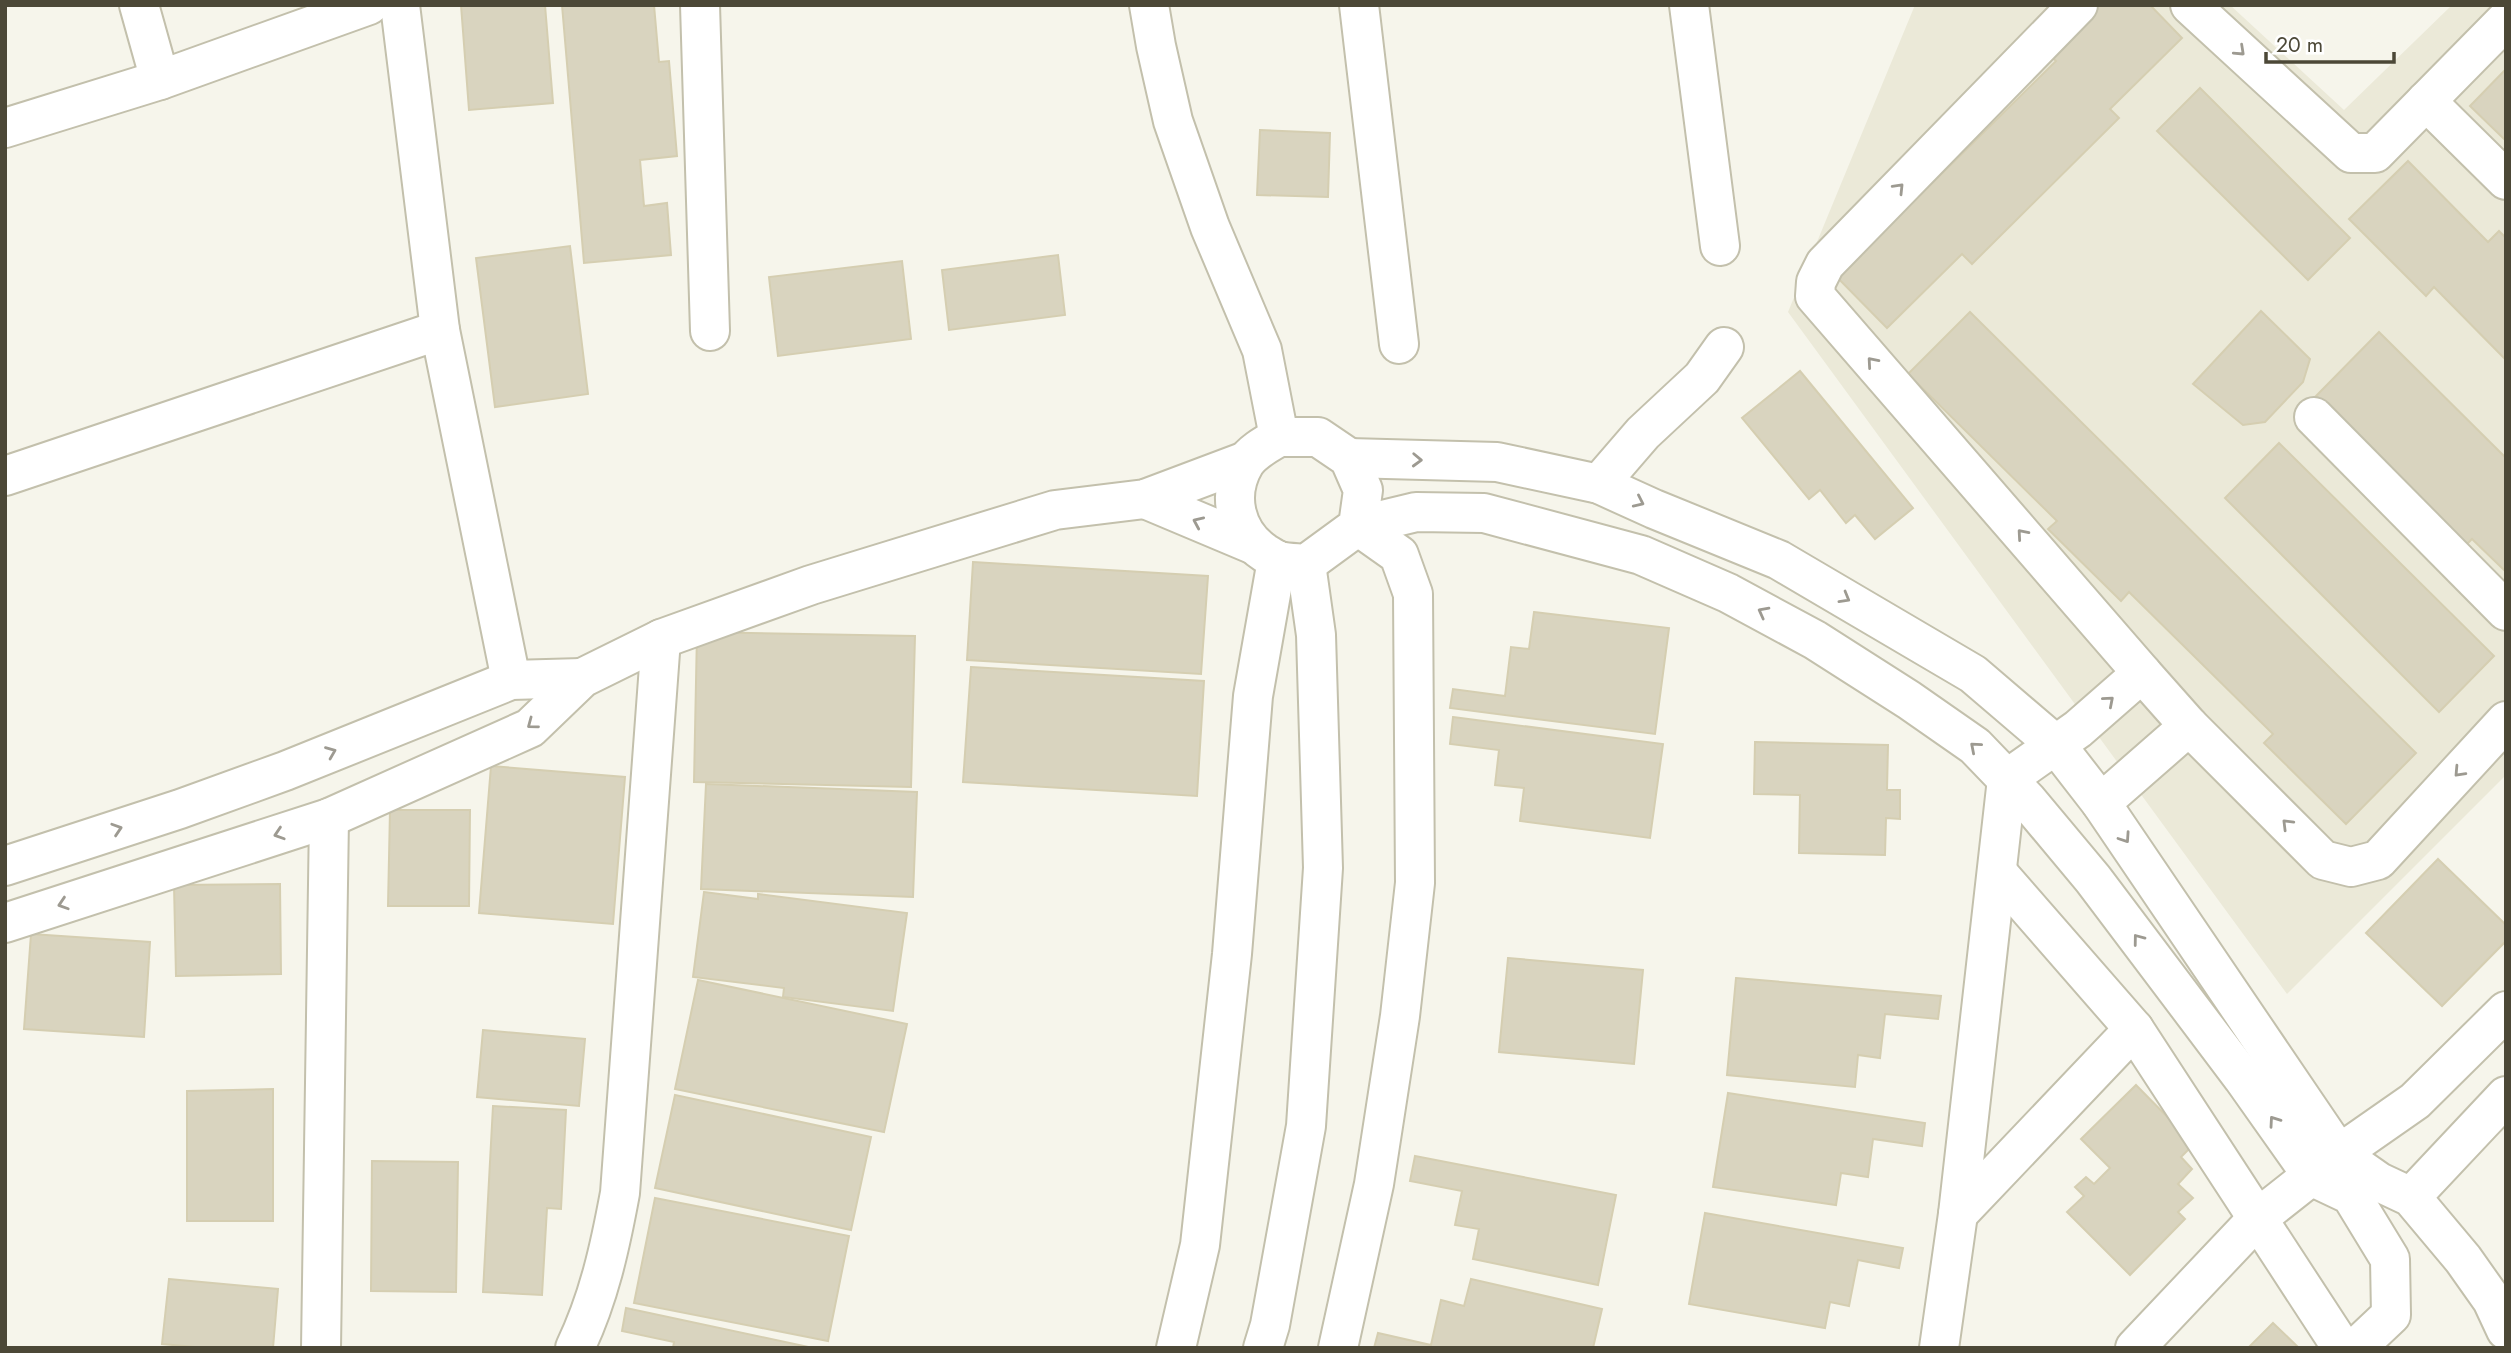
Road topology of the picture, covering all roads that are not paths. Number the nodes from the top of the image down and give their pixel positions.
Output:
1 (139, 5) edge
2 (369, 5) edge
3 (400, 5) edge
4 (700, 5) edge
5 (1149, 5) edge
6 (1359, 5) edge
7 (1689, 5) edge
8 (2078, 5) edge
9 (2190, 5) edge
10 (2506, 20) edge
11 (160, 80) junction
12 (2426, 101) junction
13 (5, 128) edge
14 (2506, 180) edge
15 (1720, 246) dead end
16 (440, 330) junction
17 (710, 331) dead end
18 (1399, 344) dead end
19 (1724, 347) dead end
20 (2314, 417) dead end
21 (1279, 437) junction
22 (1349, 458) junction
23 (1246, 461) junction
24 (5, 476) edge
25 (1599, 484) junction
26 (1145, 499) junction
27 (1358, 526) junction
28 (1278, 556) junction
29 (2506, 611) edge
30 (661, 639) junction
31 (2142, 673) junction
32 (582, 678) junction
33 (511, 680) junction
34 (2506, 722) edge
35 (2189, 726) junction
36 (2056, 745) junction
37 (2007, 779) junction
38 (2101, 803) junction
39 (329, 818) junction
40 (5, 866) edge
41 (1997, 872) junction
42 (5, 923) edge
43 (2506, 1011) edge
44 (2134, 1029) junction
45 (2506, 1096) edge
46 (2326, 1166) junction
47 (2411, 1197) junction
48 (1958, 1214) junction
49 (2258, 1218) junction
50 (2506, 1330) edge
51 (321, 1348) edge
52 (575, 1348) edge
53 (1176, 1348) edge
54 (1263, 1348) edge
55 (1338, 1348) edge
56 (1939, 1348) edge
57 (2135, 1348) edge
58 (2342, 1348) edge
59 (2356, 1348) edge

1 - 11 street
2 - 11 street
3 - 16 street
4 - 17 street
5 - 21 street
6 - 18 street
7 - 15 street
31 -> 8 street
9 -> 12 street
10 - 12 street
11 - 13 street
12 - 14 street
16 - 24 street
16 - 33 street
19 - 25 street
20 - 29 street
21 - 22 street
21 - 23 street
22 -> 25 street
22 - 27 street
23 - 26 street
23 - 28 street
25 -> 36 street
28 -> 26 street
26 - 30 street
27 - 28 street
37 -> 27 street
27 - 55 street
28 - 53 street
28 - 54 street
30 - 32 street
30 - 52 street
31 - 35 street
36 -> 31 street
32 - 33 street
32 -> 39 street
40 -> 33 street
34 -> 35 street
35 - 38 street
36 - 37 street
36 - 38 street
37 - 41 street
46 -> 37 street
38 -> 46 street
39 -> 42 street
39 - 51 street
41 - 44 street
41 - 48 street
43 - 46 street
44 - 48 street
44 - 49 street
45 - 47 street
46 - 47 street
46 - 49 street
46 - 59 street
47 - 50 street
48 - 56 street
49 - 57 street
49 - 58 street

